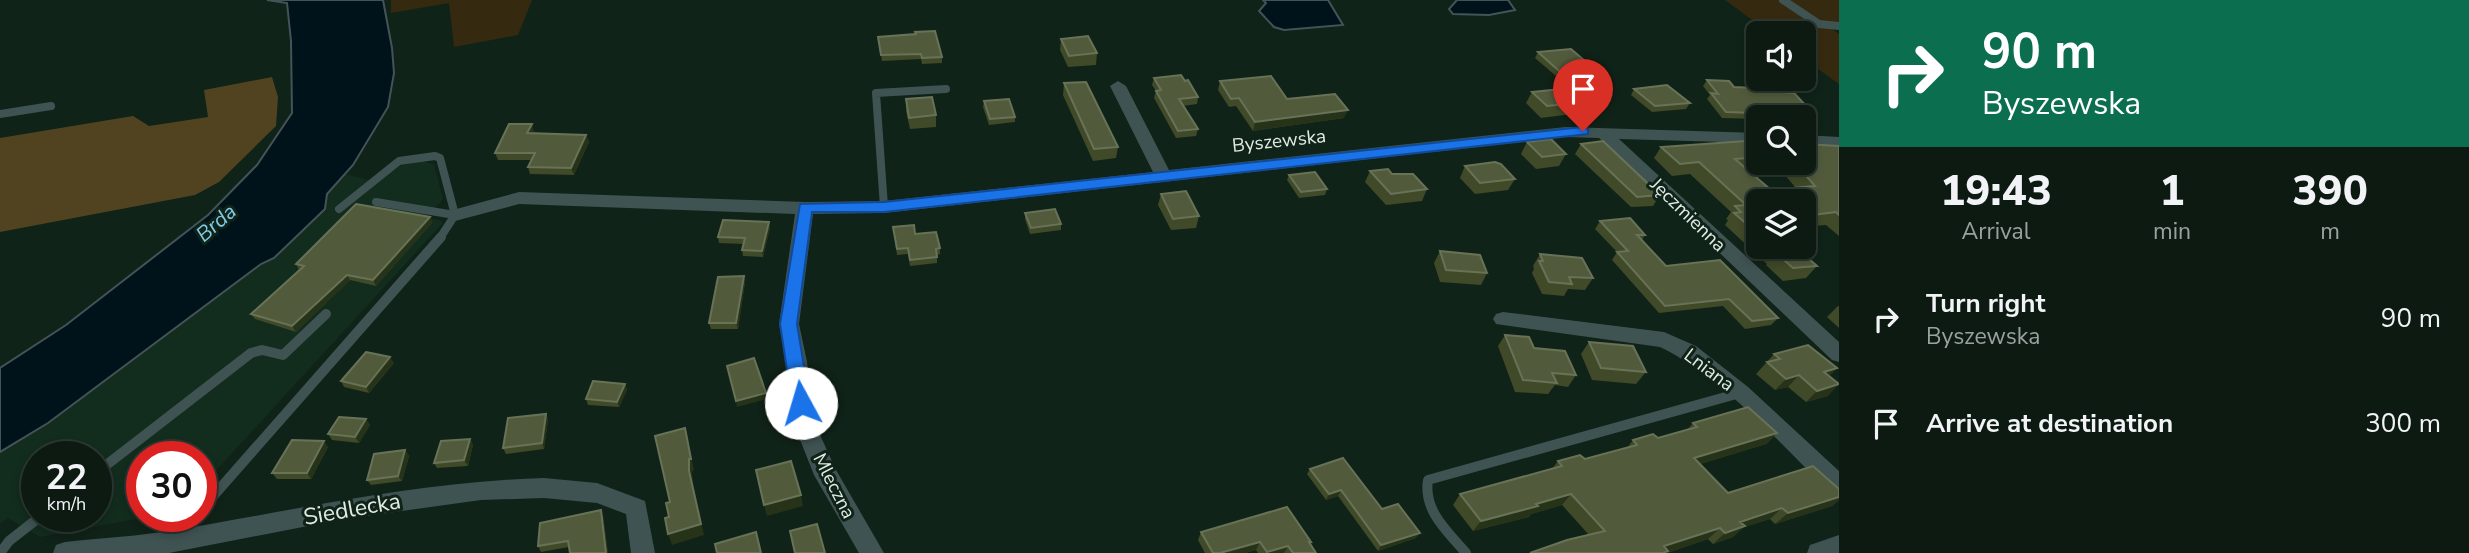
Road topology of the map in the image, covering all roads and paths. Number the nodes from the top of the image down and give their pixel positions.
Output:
1 (1783, 0) edge
2 (1839, 26) edge
3 (1118, 86) dead end
4 (946, 89) dead end
5 (51, 106) dead end
6 (0, 114) edge
7 (1601, 131) junction
8 (1746, 137) edge
9 (1816, 141) edge
10 (1839, 142) edge
11 (1163, 175) junction
12 (376, 202) dead end
13 (884, 207) junction
14 (805, 208) junction
15 (339, 209) dead end
16 (455, 215) junction
17 (326, 314) dead end
18 (1503, 319) dead end
19 (1839, 354) edge
20 (1740, 393) junction
21 (112, 461) edge
22 (1839, 486) edge
23 (217, 492) edge
24 (21, 532) edge
25 (182, 532) edge
26 (174, 541) junction
27 (0, 553) edge
28 (65, 553) edge
29 (643, 553) edge
30 (872, 553) edge
31 (1466, 553) edge

1 - 2 lane
3 - 11 street
4 - 13 lane
5 - 6 lane
7 - 8 street, Byszewska
7 - 11 street, Byszewska
7 - 19 street, Jęczmienna
9 - 10 street
11 - 13 street, Byszewska
12 - 16 lane
13 - 14 street, Byszewska
14 - 16 street, Byszewska
14 - 30 street, Mleczna
15 - 16 lane
16 - 23 lane
17 - 21 lane
18 - 20 street, Lniana
20 - 22 street, Lniana
20 - 31 lane
24 - 27 lane
25 - 26 lane
26 - 28 street, Siedlecka
26 - 29 street, Siedlecka

